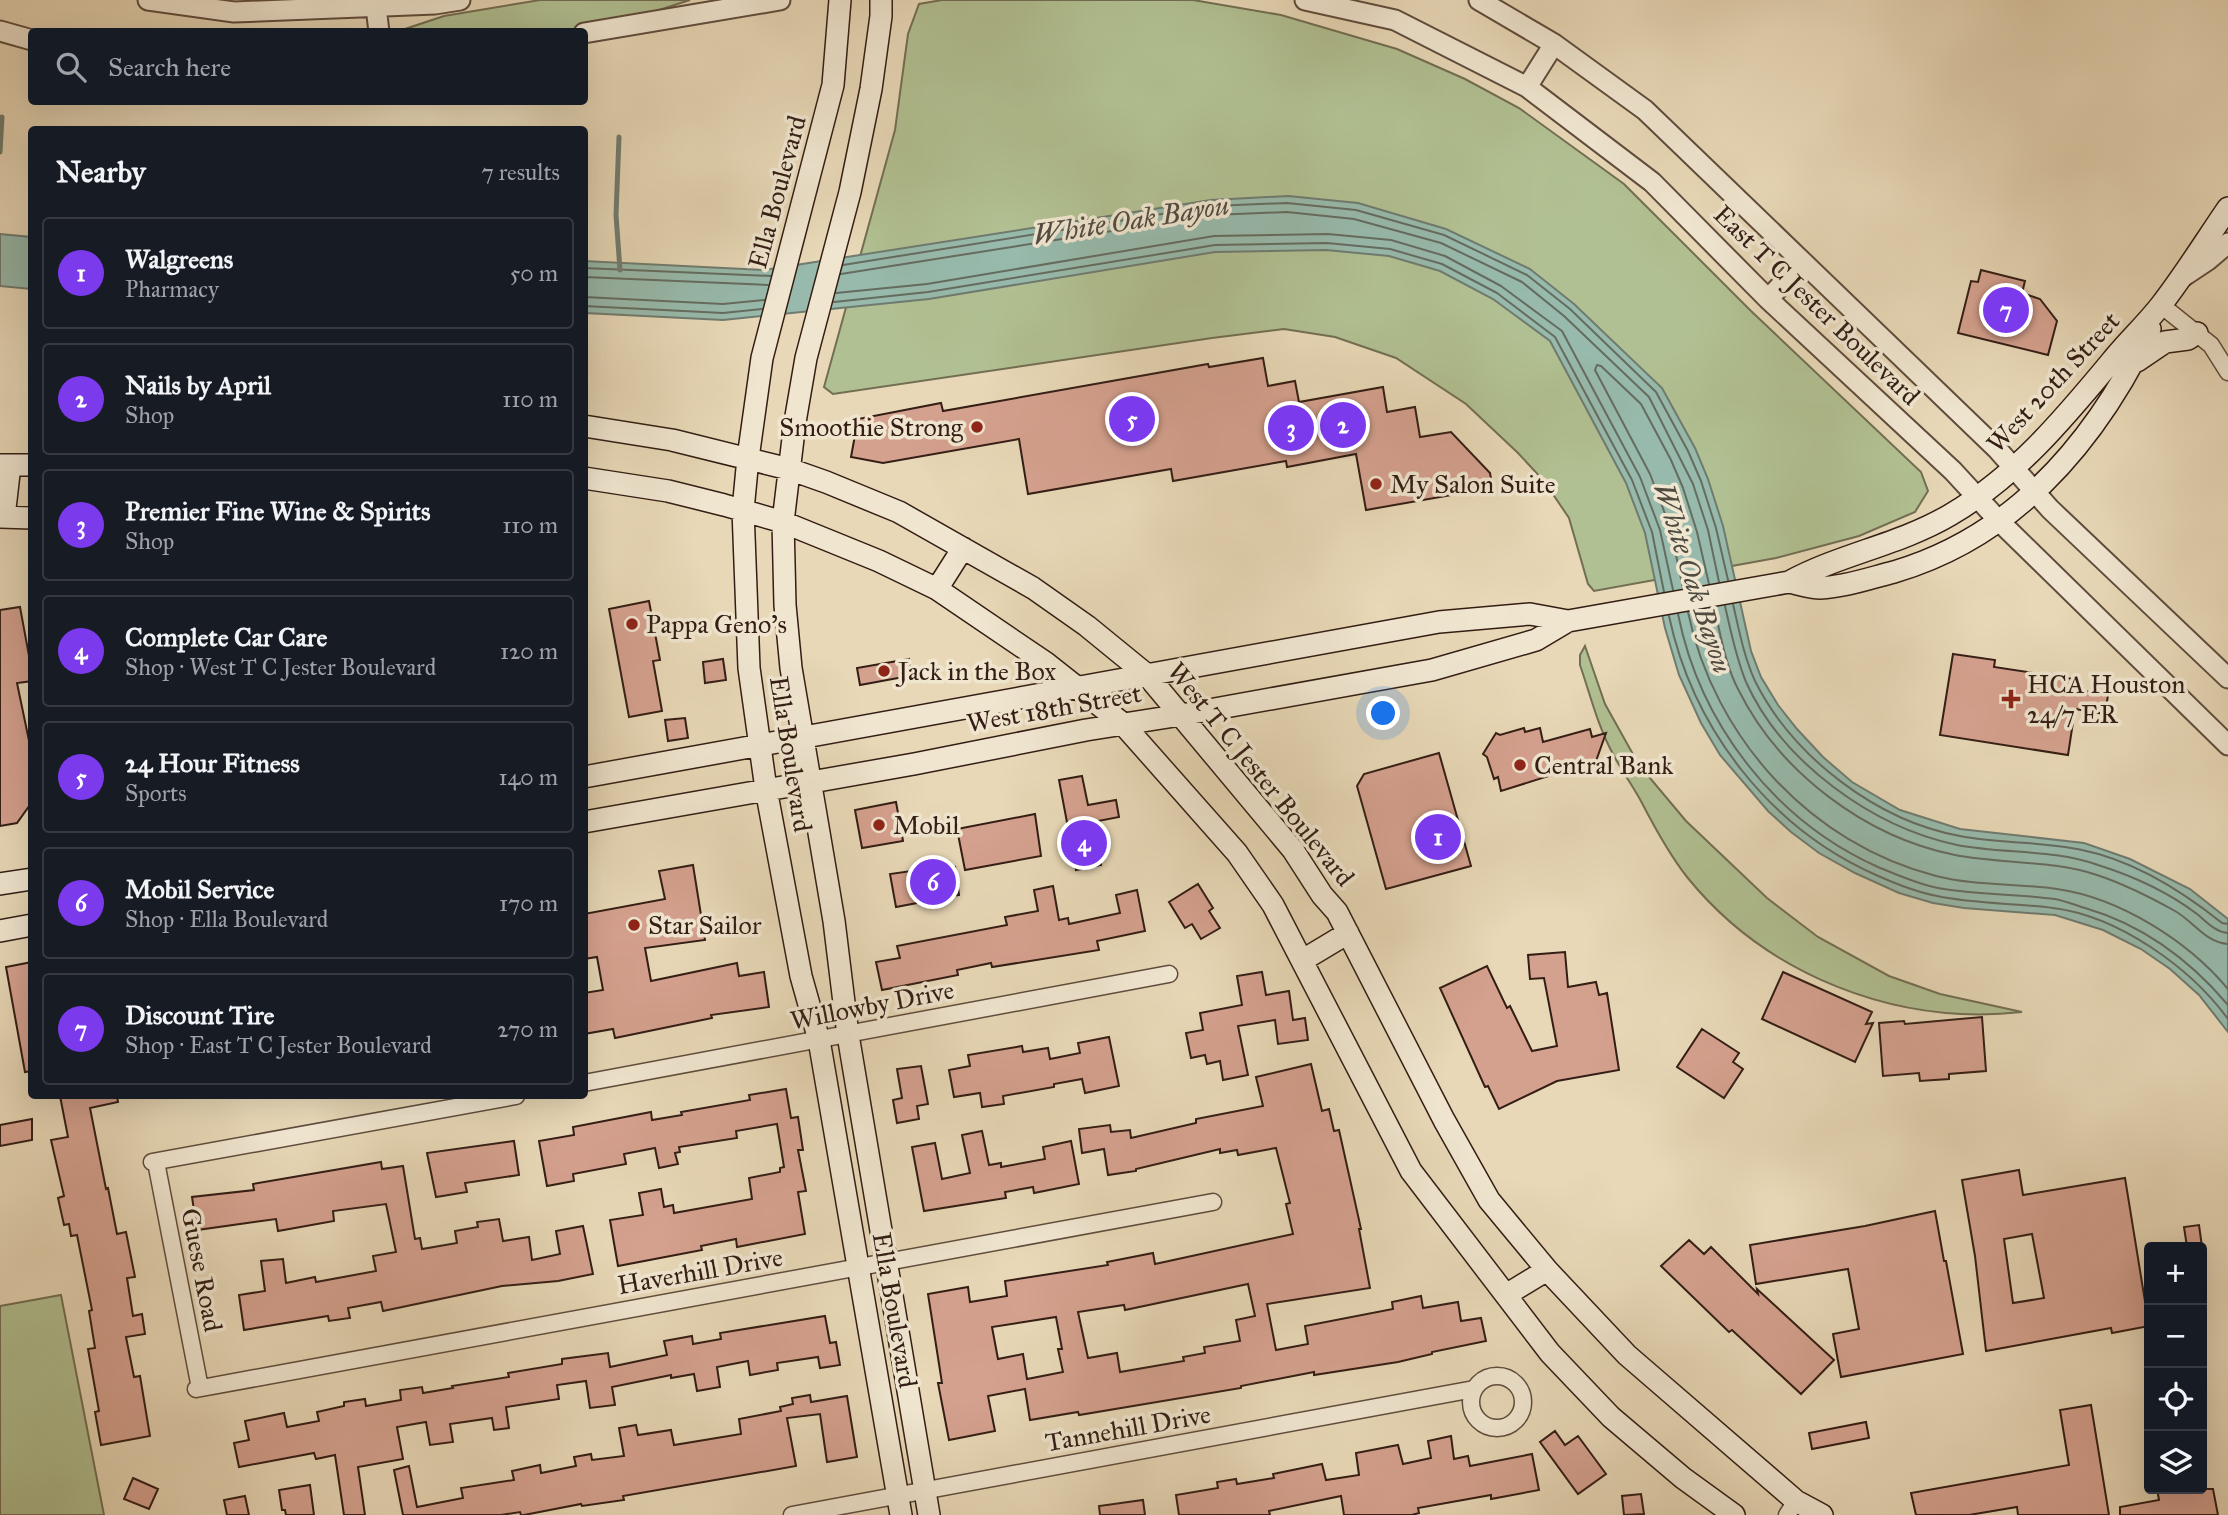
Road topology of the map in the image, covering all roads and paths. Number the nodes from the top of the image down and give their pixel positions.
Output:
1 (148, 0) edge
2 (460, 0) edge
3 (780, 0) edge
4 (840, 0) edge
5 (881, 0) edge
6 (1305, 0) edge
7 (1479, 0) edge
8 (376, 7) junction
9 (379, 28) edge
10 (0, 31) edge
11 (588, 32) edge
12 (28, 39) edge
13 (1554, 44) junction
14 (1527, 86) junction
15 (2228, 208) edge
16 (2228, 243) edge
17 (1803, 262) junction
18 (2179, 279) junction
19 (1768, 299) junction
20 (2161, 305) junction
21 (2197, 333) junction
22 (2131, 368) junction
23 (2228, 372) edge
24 (588, 427) edge
25 (747, 458) junction
26 (14, 465) edge
27 (789, 469) junction
28 (2014, 469) junction
29 (588, 479) edge
30 (2034, 492) junction
31 (1977, 497) junction
32 (743, 510) junction
33 (2, 517) edge
34 (28, 518) edge
35 (1999, 521) junction
36 (783, 522) junction
37 (963, 548) junction
38 (1783, 583) junction
39 (937, 589) junction
40 (1568, 621) junction
41 (1147, 675) junction
42 (2228, 678) edge
43 (1079, 687) junction
44 (1181, 715) junction
45 (1122, 723) junction
46 (803, 739) junction
47 (2228, 745) edge
48 (760, 746) junction
49 (588, 776) edge
50 (810, 781) junction
51 (766, 789) junction
52 (588, 821) edge
53 (28, 879) edge
54 (0, 884) edge
55 (28, 926) edge
56 (0, 931) edge
57 (1348, 933) junction
58 (1303, 960) junction
59 (1169, 974) dead end
60 (848, 1035) junction
61 (819, 1040) junction
62 (588, 1082) edge
63 (500, 1099) edge
64 (1213, 1202) dead end
65 (886, 1261) junction
66 (859, 1266) junction
67 (1547, 1269) junction
68 (1506, 1294) junction
69 (198, 1388) joint
70 (1474, 1389) dead end
71 (924, 1490) junction
72 (900, 1505) edge
73 (1791, 1508) edge
74 (792, 1515) edge
75 (929, 1515) edge
76 (1734, 1515) edge
77 (1822, 1515) edge

1 - 8 street
2 - 8 street
3 - 11 street
4 - 25 main road, Ella Boulevard
5 - 27 main road, Ella Boulevard
6 - 14 street, East T C Jester Boulevard
7 - 13 street, East T C Jester Boulevard
8 - 9 street
10 - 12 street
13 - 14 street
13 - 17 street, East T C Jester Boulevard
14 - 19 street, East T C Jester Boulevard
15 - 18 main road, West 20th Street
16 - 18 street
17 - 19 street
17 - 28 street, East T C Jester Boulevard
18 - 20 main road, West 20th Street
19 - 31 street, East T C Jester Boulevard
20 - 21 street
20 - 22 main road, West 20th Street
20 - 28 main road, West 20th Street
21 - 22 main road
21 - 23 street
22 - 30 main road, West 20th Street
24 - 25 main road, West T C Jester Boulevard
25 - 27 main road, West T C Jester Boulevard
25 - 32 main road, Ella Boulevard
26 - 33 main road
27 - 36 main road, Ella Boulevard
27 - 37 main road, West T C Jester Boulevard
28 - 30 street, East T C Jester Boulevard
28 - 31 main road, West 20th Street
29 - 32 main road
30 - 35 main road, West 20th Street
30 - 42 street, East T C Jester Boulevard
31 - 35 street, East T C Jester Boulevard
31 - 38 main road, West 20th Street
32 - 36 main road
32 - 48 main road, Ella Boulevard
33 - 34 main road
35 - 38 main road, West 20th Street
35 - 47 street, East T C Jester Boulevard
36 - 39 main road
36 - 46 main road, Ella Boulevard
37 - 39 main road
37 - 41 main road, West T C Jester Boulevard
38 - 40 main road, West 18th Street
39 - 43 main road
40 - 41 main road, West 18th Street
40 - 44 main road, West 18th Street
41 - 43 main road, West 18th Street
41 - 44 main road, West T C Jester Boulevard
43 - 45 main road
43 - 46 main road, West 18th Street
44 - 45 main road, West 18th Street
44 - 57 main road, West T C Jester Boulevard
45 - 50 main road, West 18th Street
45 - 58 main road
46 - 48 main road, West 18th Street
46 - 50 main road, Ella Boulevard
48 - 49 main road, West 18th Street
48 - 51 main road, Ella Boulevard
50 - 51 main road, West 18th Street
50 - 60 main road, Ella Boulevard
51 - 52 main road, West 18th Street
51 - 61 main road, Ella Boulevard
53 - 54 main road
55 - 56 main road
57 - 58 main road
57 - 67 main road, West T C Jester Boulevard
58 - 68 main road
59 - 60 street, Willowby Drive
60 - 61 street, Willowby Drive
60 - 65 main road, Ella Boulevard
61 - 62 street, Willowby Drive
61 - 66 main road, Ella Boulevard
63 - 69 street, Guese Road
64 - 65 street, Haverhill Drive
65 - 66 street, Haverhill Drive
65 - 71 main road, Ella Boulevard
66 - 69 street, Haverhill Drive
66 - 72 main road, Ella Boulevard
67 - 68 main road
67 - 73 main road, West T C Jester Boulevard
68 - 76 main road
70 - 71 street, Tannehill Drive
71 - 72 street, Tannehill Drive
71 - 75 main road, Ella Boulevard
72 - 74 street, Tannehill Drive
73 - 77 main road, West T C Jester Boulevard

